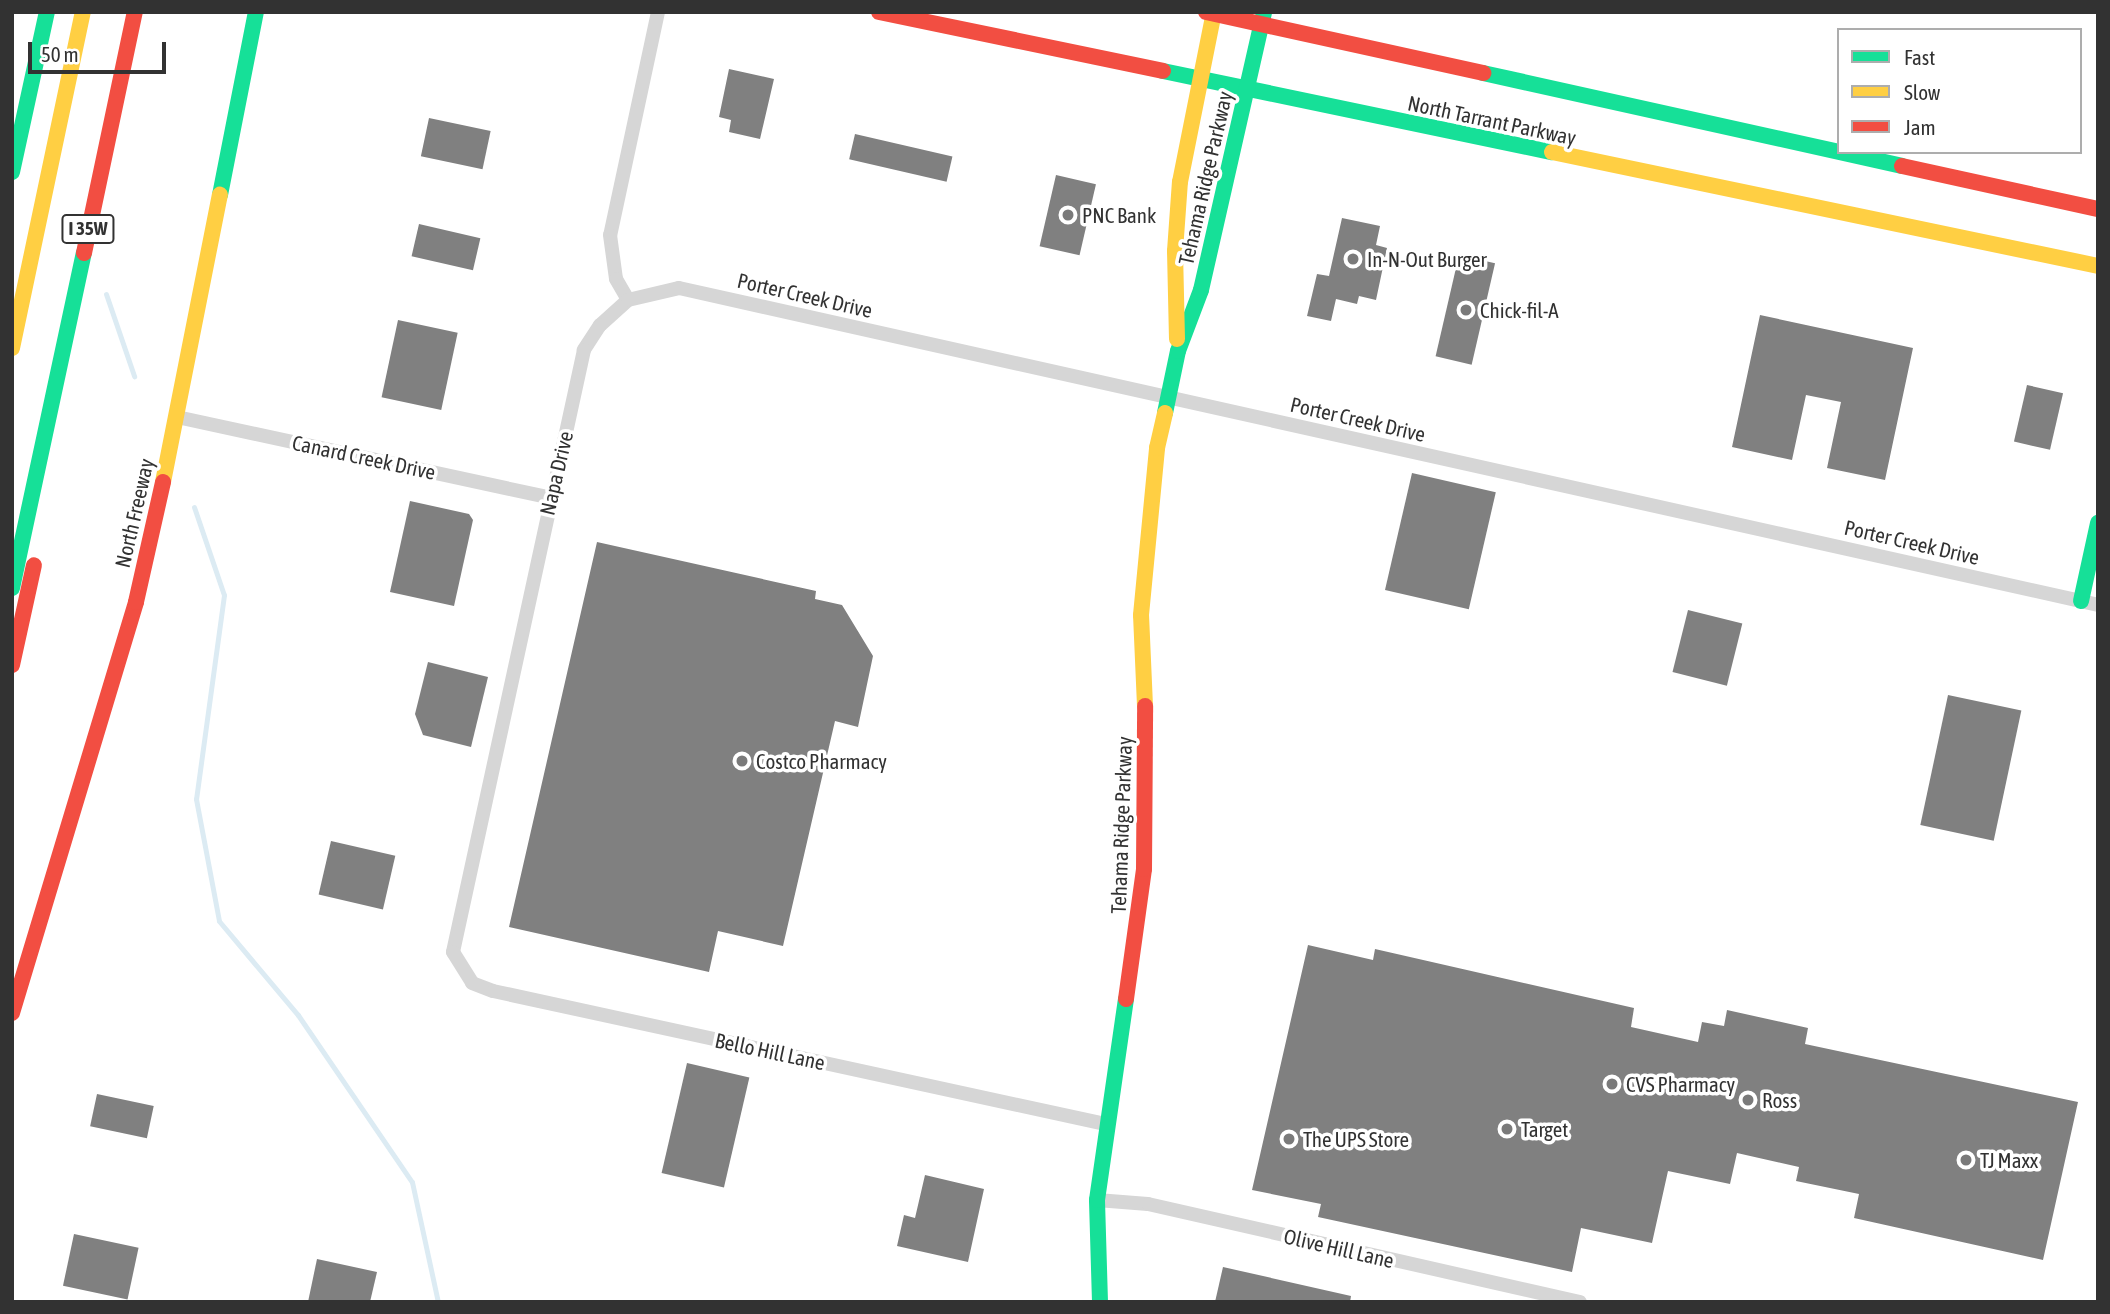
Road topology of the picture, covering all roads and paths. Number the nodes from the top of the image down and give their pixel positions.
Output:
1 (47, 12) edge
2 (83, 12) edge
3 (135, 12) edge
4 (256, 12) edge
5 (658, 12) edge
6 (878, 12) edge
7 (1211, 13) edge
8 (1263, 18) edge
9 (1199, 81) junction
10 (1247, 91) junction
11 (1837, 149) edge
12 (1858, 154) edge
13 (12, 173) edge
14 (2098, 209) edge
15 (2098, 266) edge
16 (628, 300) junction
17 (12, 348) edge
18 (1178, 351) junction
19 (1167, 398) junction
20 (177, 417) junction
21 (41, 446) junction
22 (551, 498) junction
23 (2098, 523) edge
24 (12, 589) edge
25 (2081, 601) junction
26 (2098, 605) edge
27 (12, 665) edge
28 (453, 952) joint
29 (12, 1013) edge
30 (1105, 1124) junction
31 (1097, 1200) junction
32 (1100, 1302) edge
33 (1580, 1302) edge

1 - 13 main road
2 - 17 main road
3 - 21 main road, I 35W
4 - 20 main road, North Freeway
5 - 16 street
6 - 9 main road, North Tarrant Parkway
7 - 8 main road, North Tarrant Parkway
7 - 9 main road, Tehama Ridge Parkway
8 - 10 main road, Tehama Ridge Parkway
8 - 11 main road, North Tarrant Parkway
9 - 10 main road, North Tarrant Parkway
9 - 18 main road, Tehama Ridge Parkway
10 - 15 main road, North Tarrant Parkway
10 - 18 main road, Tehama Ridge Parkway
12 - 14 main road, North Tarrant Parkway
16 - 19 street, Porter Creek Drive
16 - 22 street, Napa Drive
18 - 19 main road, Tehama Ridge Parkway
19 - 25 street, Porter Creek Drive
19 - 30 main road, Tehama Ridge Parkway
20 - 22 street, Canard Creek Drive
20 - 29 main road, North Freeway
21 - 24 main road, I 35W
21 - 27 main road
22 - 28 street, Napa Drive
23 - 25 main road
25 - 26 street, Porter Creek Drive
28 - 30 street, Bello Hill Lane
30 - 31 main road, Tehama Ridge Parkway
31 - 32 main road, Tehama Ridge Parkway
31 - 33 street, Olive Hill Lane

